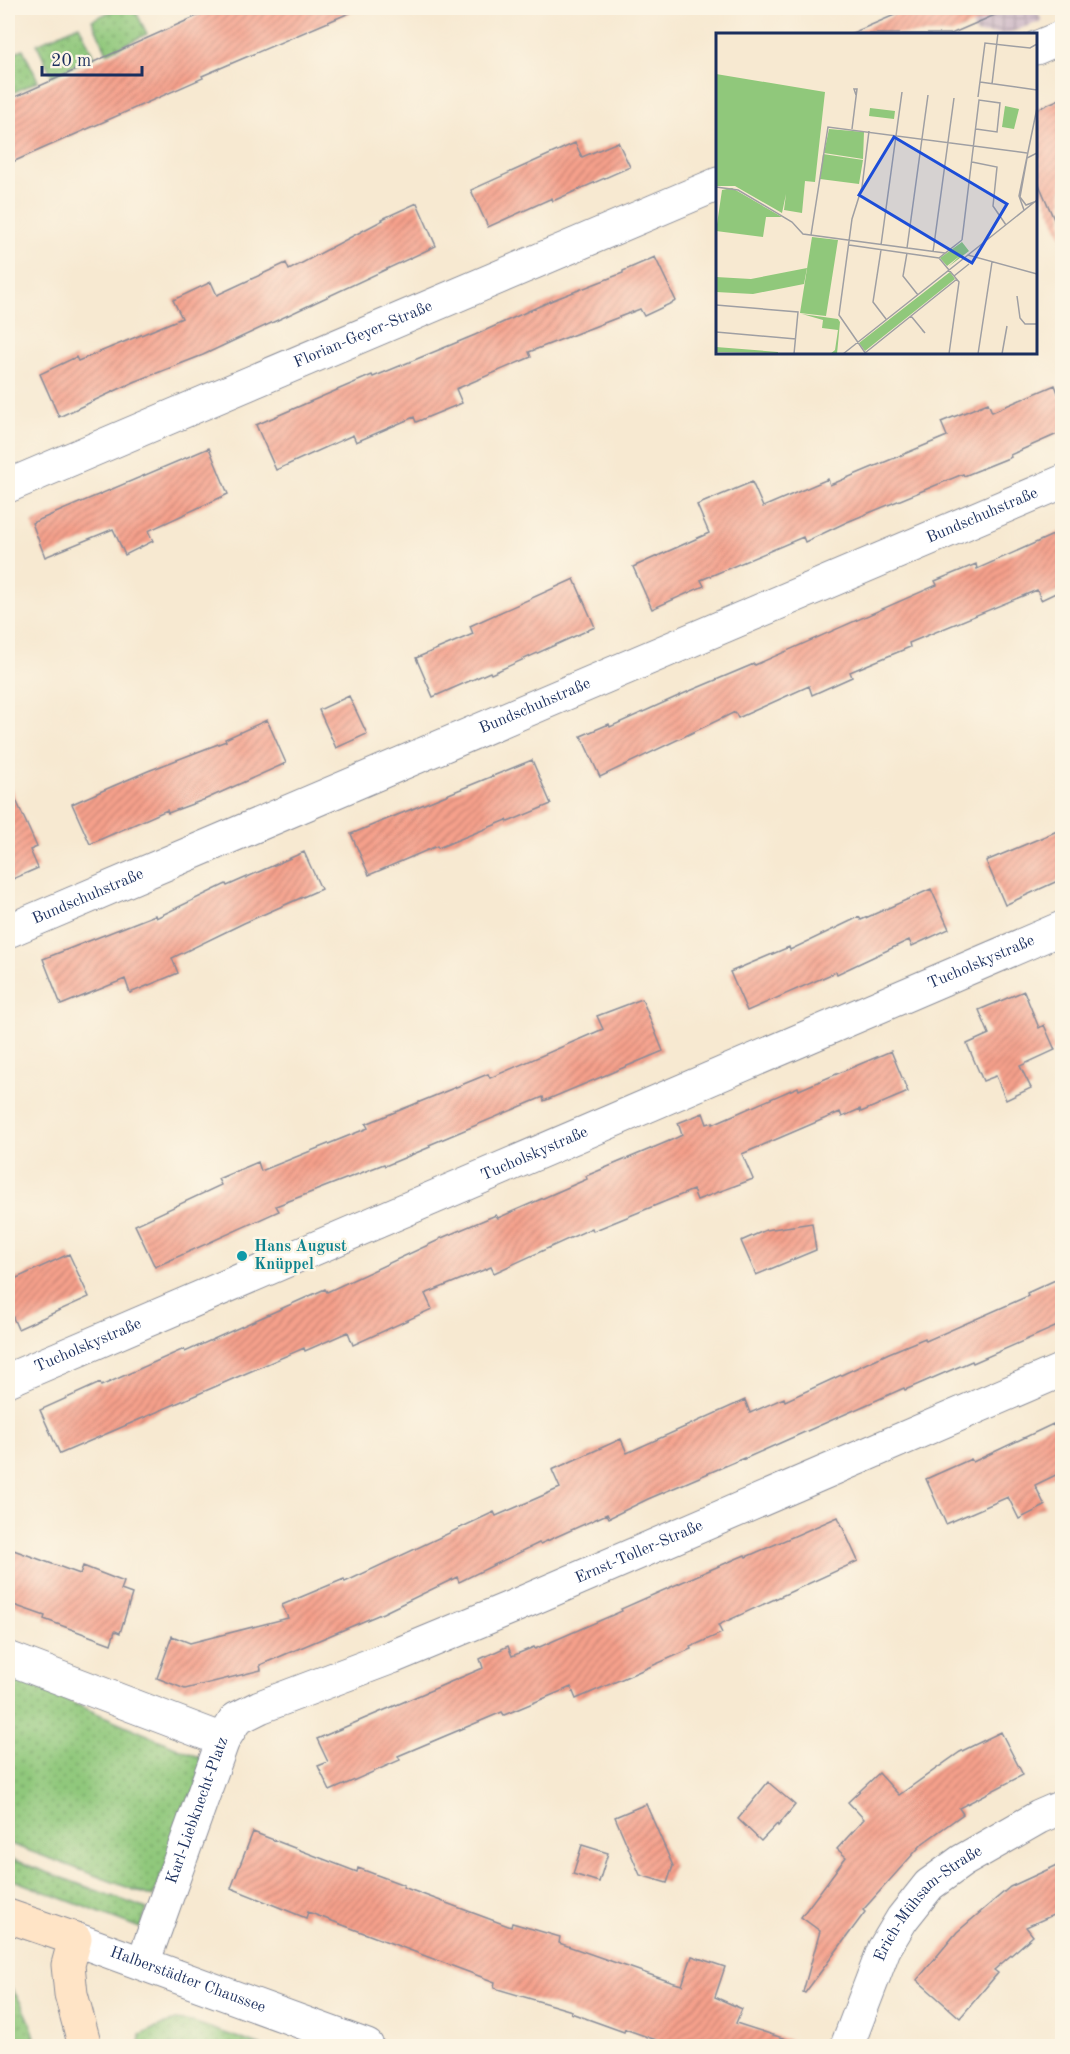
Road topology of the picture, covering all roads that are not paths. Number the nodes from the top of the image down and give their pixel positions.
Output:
1 (1062, 37) edge
2 (1037, 47) edge
3 (716, 184) edge
4 (1062, 482) edge
5 (8, 486) edge
6 (1062, 928) edge
7 (8, 931) edge
8 (1062, 1370) edge
9 (8, 1380) edge
10 (8, 1658) edge
11 (222, 1740) junction
12 (1062, 1808) edge
13 (8, 1916) edge
14 (75, 1939) junction
15 (143, 1963) junction
16 (85, 2046) edge
17 (366, 2046) edge
18 (847, 2046) edge

1 - 2 street
3 - 5 street, Florian-Geyer-Straße
4 - 7 street, Bundschuhstraße
6 - 9 street, Tucholskystraße
8 - 11 street, Ernst-Toller-Straße
10 - 11 street, Karl-Liebknecht-Platz
11 - 15 street, Karl-Liebknecht-Platz
12 - 18 street, Erich-Mühsam-Straße
13 - 14 main road, Halberstädter Chaussee
14 - 15 street, Halberstädter Chaussee
14 - 16 main road
15 - 17 street, Halberstädter Chaussee

